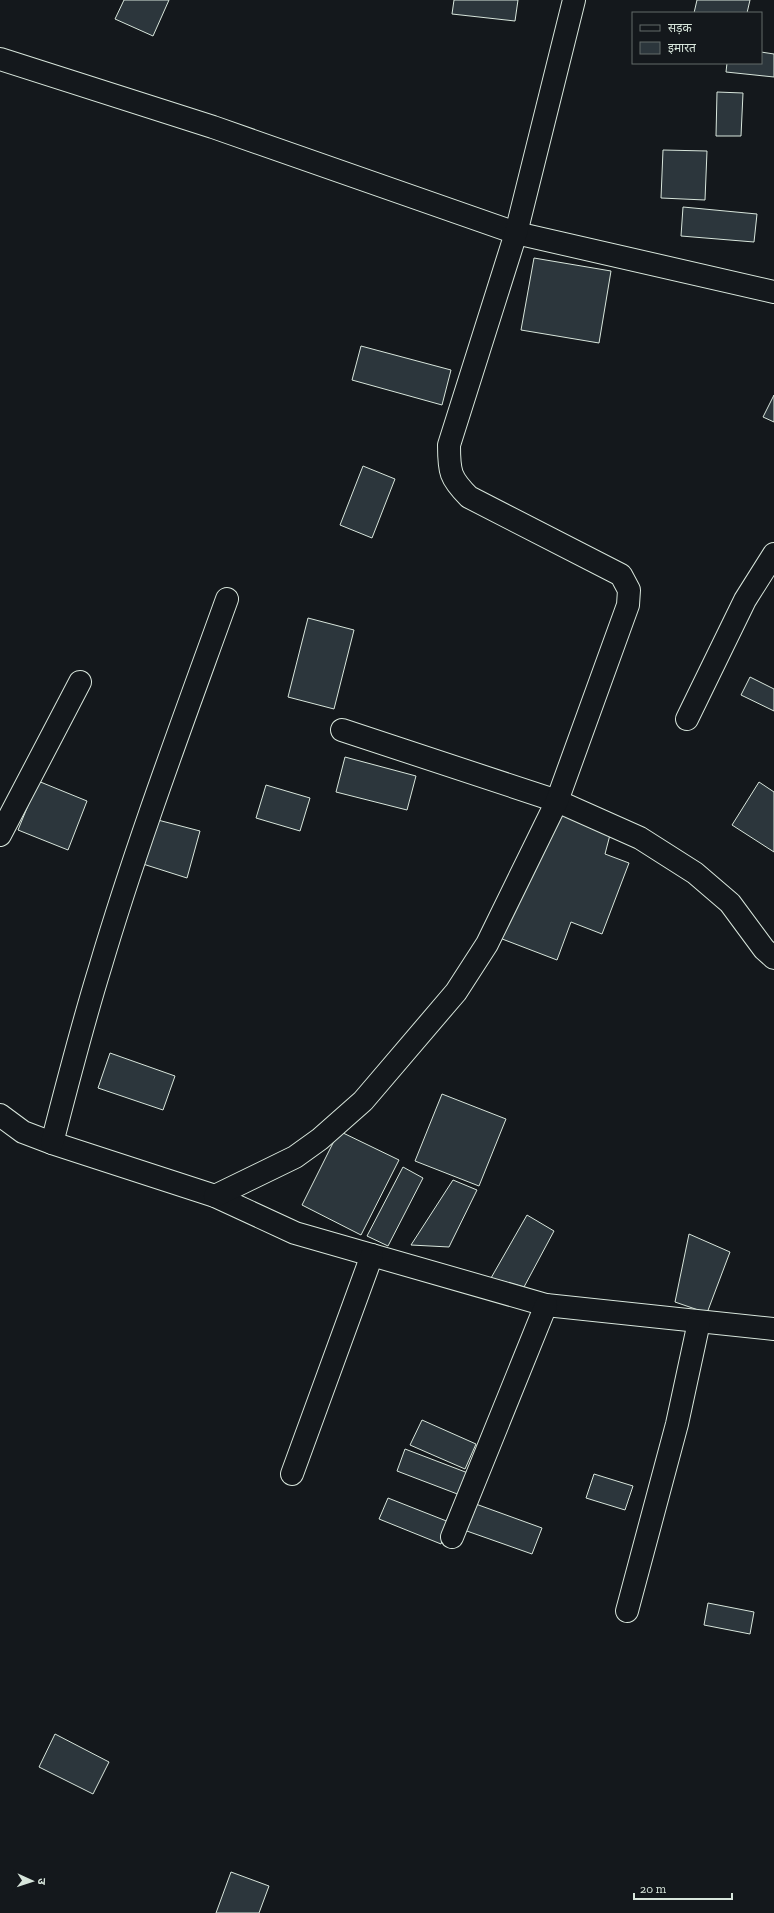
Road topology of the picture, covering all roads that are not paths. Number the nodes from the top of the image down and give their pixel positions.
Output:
1 (574, 0) edge
2 (0, 60) edge
3 (516, 233) junction
4 (774, 292) edge
5 (774, 554) edge
6 (227, 599) dead end
7 (80, 682) dead end
8 (687, 719) dead end
9 (342, 730) dead end
10 (557, 801) junction
11 (0, 835) edge
12 (774, 958) edge
13 (0, 1116) edge
14 (52, 1143) junction
15 (215, 1196) junction
16 (372, 1255) junction
17 (546, 1305) junction
18 (699, 1322) junction
19 (774, 1329) edge
20 (292, 1474) dead end
21 (452, 1537) dead end
22 (627, 1611) dead end

1 - 3 street
2 - 3 street
3 - 4 street
3 - 10 street
5 - 8 street
6 - 14 street
7 - 11 street
9 - 10 street
10 - 12 street
10 - 15 street
13 - 14 street
14 - 15 street
15 - 16 street
16 - 17 street
16 - 20 street
17 - 18 street
17 - 21 street
18 - 19 street
18 - 22 street

